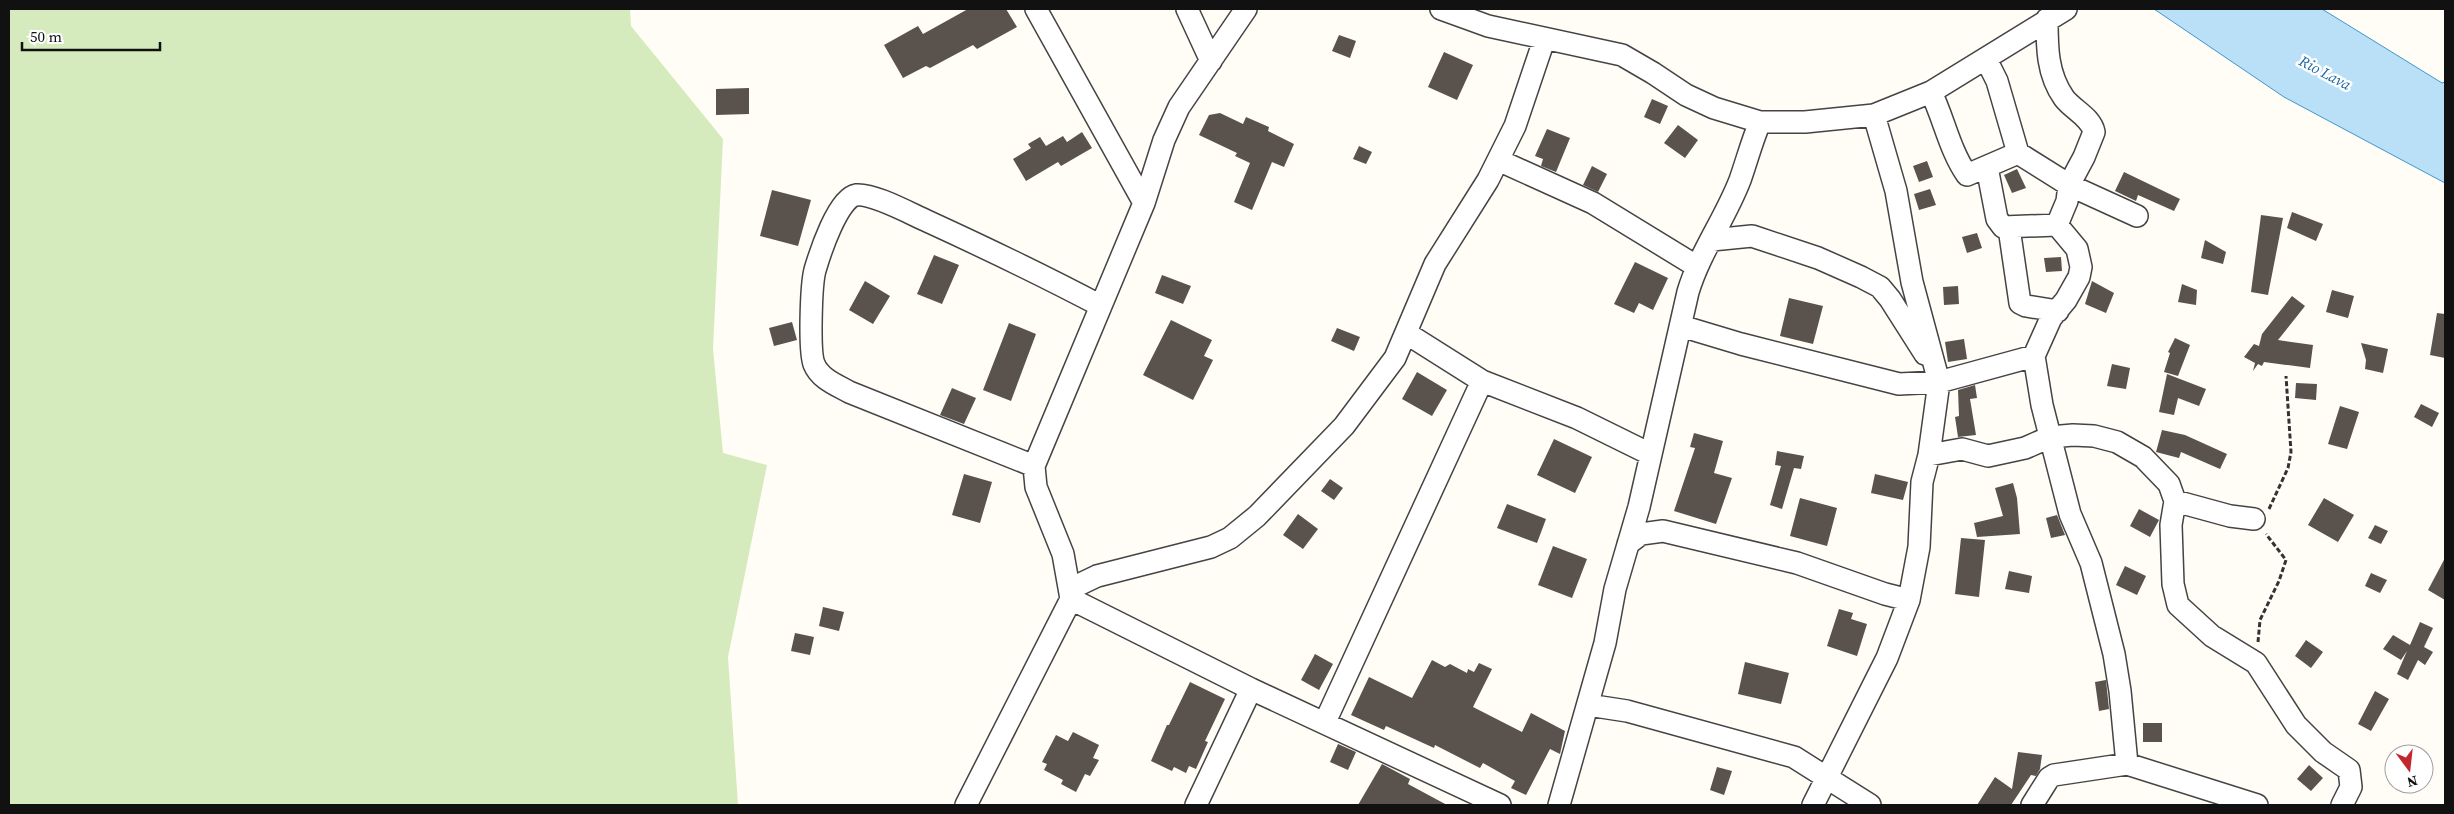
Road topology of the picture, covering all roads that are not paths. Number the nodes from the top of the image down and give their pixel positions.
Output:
1 (1187, 9) edge
2 (1246, 9) edge
3 (1441, 9) edge
4 (2066, 9) edge
5 (1043, 12) edge
6 (2047, 19) junction
7 (1544, 40) junction
8 (1986, 60) junction
9 (1211, 61) junction
10 (1931, 92) junction
11 (1874, 115) junction
12 (1760, 122) junction
13 (2018, 153) junction
14 (1498, 160) junction
15 (1987, 167) junction
16 (2069, 185) junction
17 (1144, 203) junction
18 (2137, 216) dead end
19 (2057, 225) junction
20 (2009, 228) junction
21 (1712, 240) junction
22 (1696, 266) junction
23 (1101, 306) junction
24 (2058, 311) junction
25 (1681, 326) junction
26 (1406, 333) junction
27 (2034, 356) junction
28 (1933, 361) junction
29 (1482, 381) junction
30 (1939, 382) junction
31 (2050, 437) junction
32 (1650, 454) junction
33 (1929, 455) junction
34 (1034, 466) junction
35 (2175, 501) junction
36 (2254, 519) road end
37 (1628, 544) junction
38 (1070, 594) junction
39 (1909, 600) junction
40 (1251, 689) junction
41 (1588, 705) junction
42 (1324, 722) junction
43 (2127, 764) junction
44 (1828, 778) junction
45 (966, 805) edge
46 (1196, 805) edge
47 (1500, 805) edge
48 (1559, 805) edge
49 (1813, 805) edge
50 (1870, 805) edge
51 (2032, 805) edge
52 (2257, 805) edge
53 (2342, 805) edge

1 - 9 street
2 - 9 street
3 - 7 street
4 - 6 street
5 - 17 street
6 - 8 street
6 - 16 street
7 - 12 street
7 - 14 street
8 - 10 street
8 - 13 street
9 - 17 street
10 - 11 street
10 - 15 street
11 - 12 street
11 - 28 street
12 - 21 street
13 - 15 street
13 - 16 street
14 - 22 street
14 - 26 street
15 - 20 street
16 - 18 street
16 - 19 street
17 - 23 street
19 - 20 street
19 - 24 street
20 - 24 street
21 - 22 street
21 - 28 street
22 - 25 street
23 - 34 street
23 - 34 street
24 - 27 street
25 - 30 street
25 - 32 street
26 - 29 street
26 - 38 street
27 - 30 street
27 - 31 street
28 - 30 street
29 - 32 street
29 - 42 street
30 - 33 street
31 - 33 street
31 - 35 street
31 - 43 street
32 - 37 street
33 - 39 street
34 - 38 street
35 - 36 street
35 - 53 street
37 - 39 street
37 - 41 street
38 - 40 street
38 - 45 street
39 - 44 street
40 - 42 street
40 - 46 street
41 - 44 street
41 - 48 street
42 - 47 street
43 - 51 street
43 - 52 street
44 - 49 street
44 - 50 street

